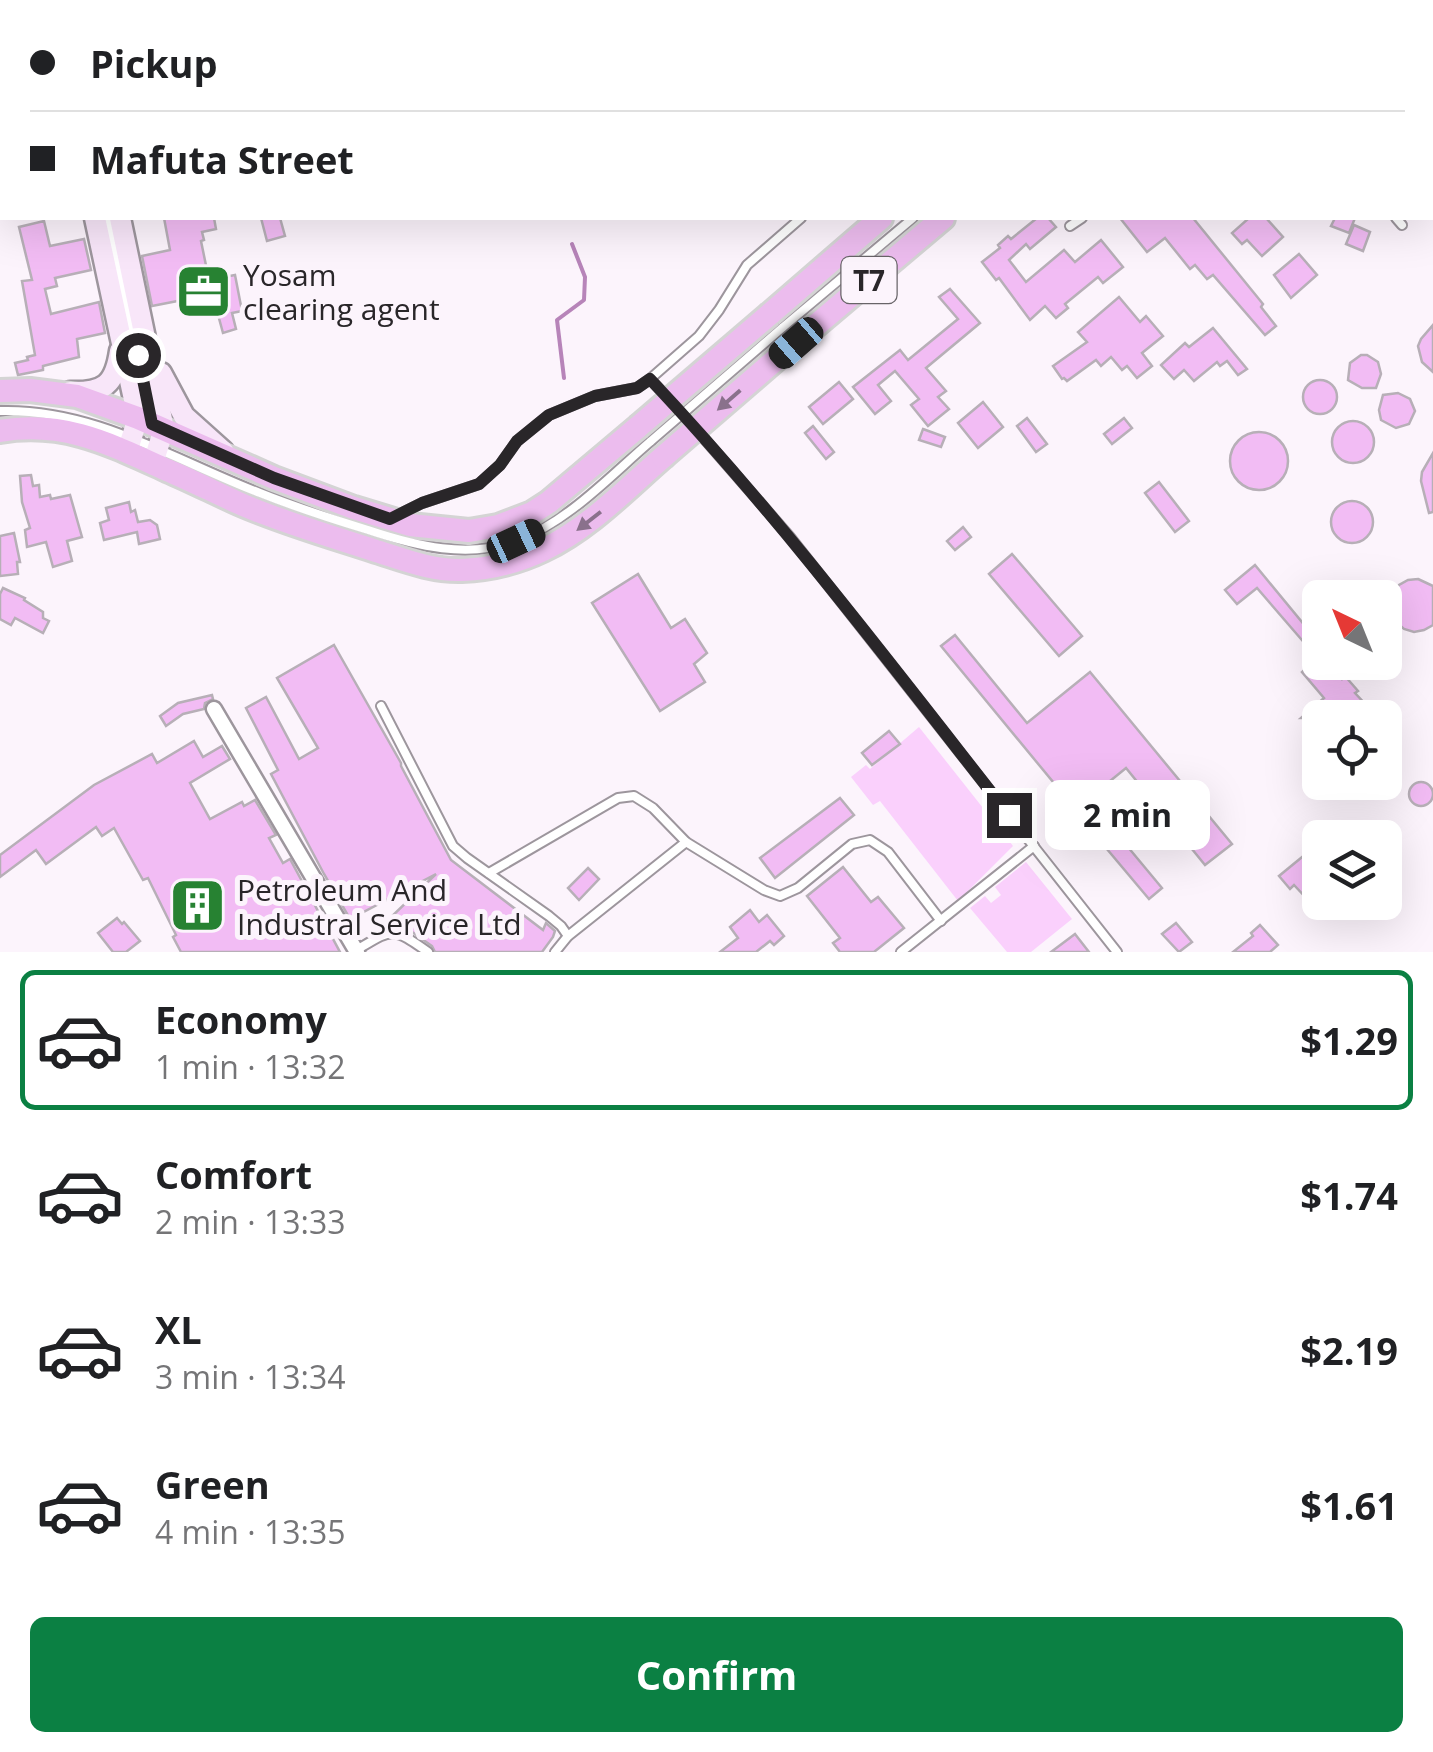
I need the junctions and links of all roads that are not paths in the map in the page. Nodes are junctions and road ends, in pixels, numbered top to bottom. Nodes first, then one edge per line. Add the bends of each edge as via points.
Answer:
1 (95, 220) edge
2 (108, 220) edge
3 (120, 220) edge
4 (799, 220) edge
5 (879, 220) edge
6 (911, 220) edge
7 (940, 220) edge
8 (1079, 220) edge
9 (1070, 226) dead end
10 (783, 328) junction
11 (121, 340) junction
12 (146, 344) junction
13 (650, 379) junction
14 (42, 391) junction
15 (0, 392) edge
16 (0, 411) edge
17 (10, 429) edge
18 (146, 440) junction
19 (651, 442) junction
20 (233, 458) junction
21 (259, 492) junction
22 (390, 519) junction
23 (341, 522) junction
24 (382, 706) dead end
25 (214, 709) dead end
26 (686, 842) junction
27 (1034, 846) junction
28 (489, 873) junction
29 (940, 920) junction
30 (568, 936) junction
31 (355, 952) edge
32 (428, 952) edge
33 (555, 952) edge
34 (901, 952) edge
35 (1117, 952) edge

1 - 11 main road
2 - 18 lane
3 - 12 main road
4 - 13 lane via 747,264 699,336
5 - 10 highway, T7
6 - 10 lane
7 - 10 highway, T7
8 - 9 lane
10 - 19 highway, T7, bridge
10 - 19 highway, T7, bridge
11 - 14 main road via 118,367 101,389
11 - 18 main road
12 - 18 main road
12 - 20 main road via 184,416
13 - 22 lane via 549,415 479,484
13 - 27 lane via 790,538
14 - 15 highway
14 - 18 highway via 77,396
16 - 18 lane via 62,415
17 - 18 highway, T7
18 - 20 highway
18 - 21 highway, T7
19 - 22 highway via 498,526 430,529
19 - 23 highway, T7 via 573,533 489,568 437,568
20 - 21 highway
21 - 23 highway, T7
21 - 23 highway
22 - 23 highway
24 - 28 lane via 453,846
25 - 31 street
26 - 28 lane via 653,808 634,796 618,798
26 - 29 lane via 780,896 852,844 870,840 888,852
26 - 30 lane
27 - 29 lane
27 - 35 lane
28 - 30 lane
29 - 34 lane
30 - 33 lane
31 - 32 lane via 392,932

